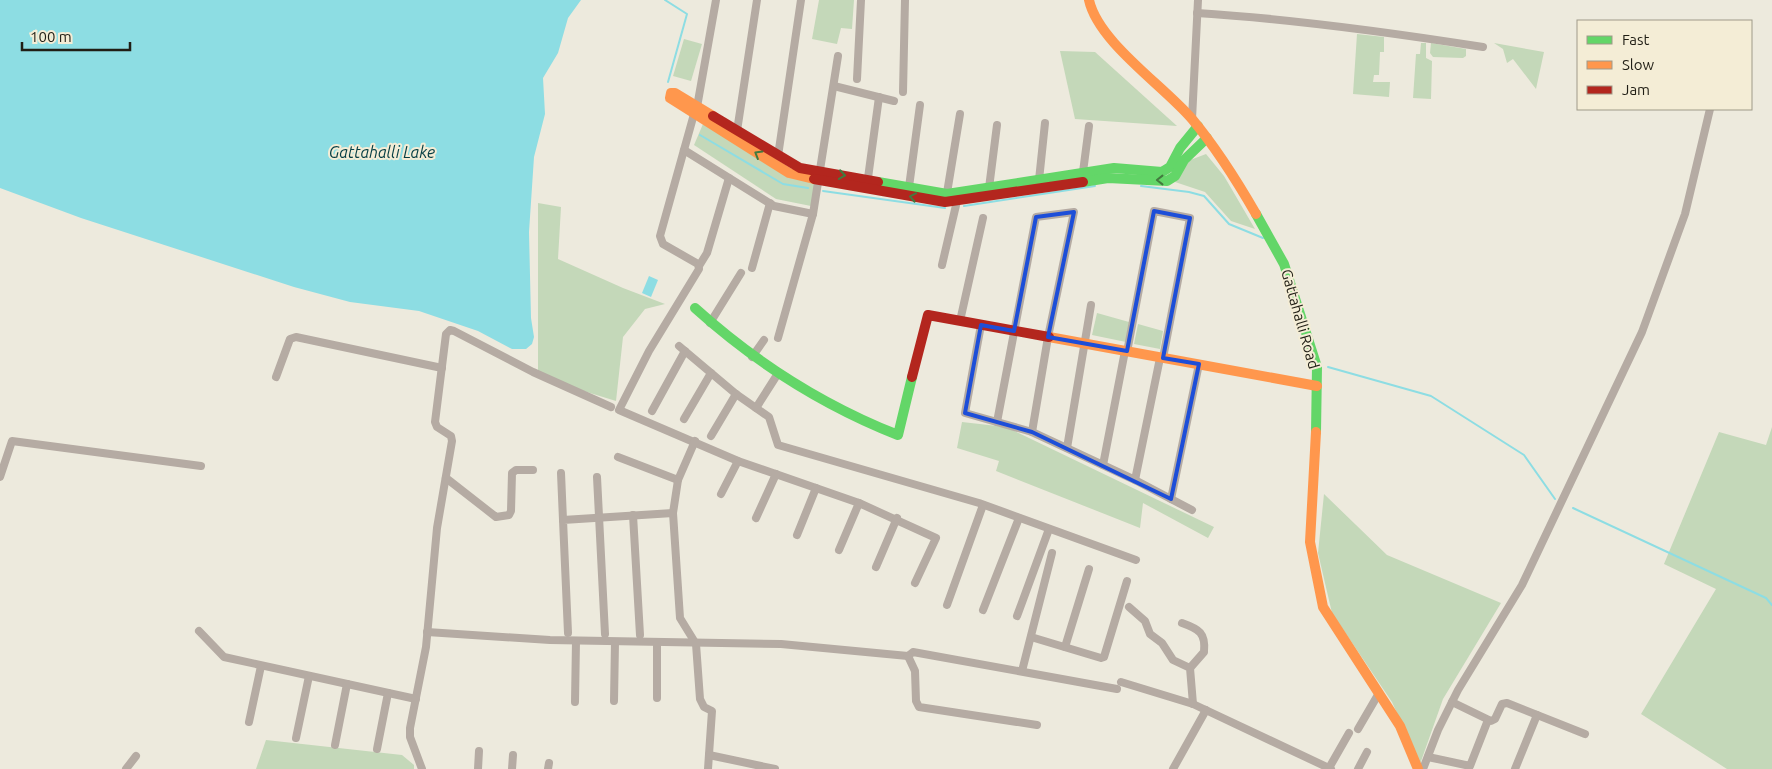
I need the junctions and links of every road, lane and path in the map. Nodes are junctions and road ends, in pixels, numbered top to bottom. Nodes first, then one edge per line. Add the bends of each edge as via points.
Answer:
1 (716, 0) edge
2 (757, 0) edge
3 (800, 0) edge
4 (861, 0) edge
5 (905, 0) edge
6 (1089, 0) edge
7 (1198, 0) edge
8 (1197, 13) junction
9 (1483, 47) dead end
10 (838, 56) dead end
11 (857, 79) dead end
12 (834, 86) junction
13 (903, 92) dead end
14 (879, 97) junction
15 (894, 101) dead end
16 (920, 105) dead end
17 (1710, 110) edge
18 (696, 111) junction
19 (960, 114) dead end
20 (1045, 122) dead end
21 (1195, 123) junction
22 (997, 125) dead end
23 (1089, 126) dead end
24 (737, 131) junction
25 (1207, 138) junction
26 (684, 150) junction
27 (778, 156) junction
28 (1083, 172) junction
29 (821, 176) junction
30 (729, 178) junction
31 (868, 178) junction
32 (1039, 180) junction
33 (909, 187) junction
34 (989, 188) junction
35 (946, 198) junction
36 (957, 202) junction
37 (770, 203) junction
38 (813, 214) junction
39 (983, 218) dead end
40 (942, 265) dead end
41 (699, 266) junction
42 (752, 268) dead end
43 (741, 273) dead end
44 (1091, 305) dead end
45 (695, 308) dead end
46 (960, 321) junction
47 (710, 323) junction
48 (980, 324) junction
49 (1014, 331) junction
50 (1048, 337) junction
51 (778, 338) dead end
52 (764, 340) dead end
53 (1084, 344) junction
54 (1126, 351) junction
55 (752, 357) junction
56 (1162, 358) junction
57 (1199, 364) junction
58 (442, 368) junction
59 (711, 373) junction
60 (777, 375) junction
61 (276, 377) dead end
62 (1316, 386) junction
63 (736, 394) junction
64 (611, 407) dead end
65 (756, 408) junction
66 (652, 411) dead end
67 (684, 419) dead end
68 (997, 422) junction
69 (1032, 432) junction
70 (711, 436) dead end
71 (695, 441) junction
72 (1067, 448) junction
73 (618, 457) dead end
74 (738, 461) junction
75 (1103, 465) junction
76 (202, 466) dead end
77 (533, 470) dead end
78 (561, 473) dead end
79 (776, 474) junction
80 (0, 476) edge
81 (597, 477) dead end
82 (446, 478) junction
83 (678, 480) junction
84 (1135, 480) junction
85 (816, 488) junction
86 (721, 494) dead end
87 (1171, 500) junction
88 (859, 503) junction
89 (983, 505) junction
90 (1192, 510) dead end
91 (673, 513) junction
92 (633, 515) junction
93 (599, 516) junction
94 (756, 518) dead end
95 (897, 518) junction
96 (1019, 518) junction
97 (563, 520) junction
98 (1049, 529) junction
99 (797, 535) dead end
100 (839, 550) dead end
101 (1052, 553) dead end
102 (1136, 560) dead end
103 (876, 567) dead end
104 (1089, 569) dead end
105 (1127, 581) dead end
106 (915, 583) dead end
107 (947, 605) dead end
108 (1129, 607) dead end
109 (984, 610) dead end
110 (1017, 616) dead end
111 (1182, 623) dead end
112 (199, 631) dead end
113 (427, 632) junction
114 (568, 633) dead end
115 (604, 634) dead end
116 (640, 635) dead end
117 (1031, 637) junction
118 (576, 641) junction
119 (615, 642) junction
120 (657, 643) junction
121 (696, 644) junction
122 (1065, 647) junction
123 (908, 656) junction
124 (261, 666) junction
125 (1190, 668) junction
126 (1022, 671) junction
127 (308, 676) junction
128 (348, 684) junction
129 (388, 693) junction
130 (1378, 693) junction
131 (657, 698) dead end
132 (416, 699) junction
133 (614, 701) dead end
134 (575, 702) dead end
135 (1452, 702) junction
136 (1193, 704) junction
137 (1206, 710) junction
138 (1537, 715) junction
139 (1488, 720) junction
140 (249, 722) dead end
141 (1037, 725) dead end
142 (1358, 729) dead end
143 (1349, 733) dead end
144 (1586, 734) dead end
145 (296, 738) dead end
146 (335, 745) dead end
147 (377, 749) dead end
148 (479, 751) dead end
149 (1367, 752) dead end
150 (513, 755) dead end
151 (709, 755) junction
152 (136, 756) dead end
153 (1428, 757) junction
154 (126, 769) edge
155 (422, 769) edge
156 (478, 769) edge
157 (512, 769) edge
158 (708, 769) edge
159 (775, 769) edge
160 (1173, 769) edge
161 (1330, 769) edge
162 (1358, 769) edge
163 (1418, 769) edge
164 (1422, 769) edge
165 (1515, 769) edge

1 - 18 street
2 - 24 street
3 - 27 street
4 - 11 street
5 - 13 street
6 - 21 street, Gattahalli Road via 1092,14 1111,39
7 - 8 street
8 - 9 street via 1338,26
8 - 21 street
10 - 12 street
12 - 14 street
12 - 29 street
14 - 15 street
14 - 31 street
16 - 33 street
17 - 135 street via 1685,214 1642,332 1522,585
18 - 24 street
18 - 26 street
29 -> 18 street via 789,173
19 - 35 street
20 - 32 street
21 - 25 street, Gattahalli Road
21 - 28 street via 1167,170 1114,168
22 - 34 street
23 - 28 street
24 - 27 street
25 -> 36 street via 1167,181 1108,178
25 - 62 street, Gattahalli Road via 1232,170 1284,264 1317,367
26 - 30 street
26 - 41 street via 660,240
27 - 29 street
28 - 32 street
29 -> 31 street
35 -> 29 street
29 - 38 street
30 - 37 street
30 - 41 street via 707,253
31 - 33 street
32 - 34 street
33 - 35 street
34 - 35 street
35 - 36 street
36 - 40 street
37 - 38 street
37 - 42 street
38 - 51 street
39 - 46 street
41 - 71 street via 619,410
43 - 47 street
44 - 53 street
45 - 47 street
46 - 48 street
46 - 60 street via 928,315 898,435 834,408
47 - 55 street
48 - 49 street
48 - 68 street via 965,413
49 - 50 street
49 - 50 street via 1036,217 1074,212
49 - 68 street
50 - 53 street
50 - 69 street
52 - 55 street
53 - 54 street
53 - 72 street
54 - 56 street
54 - 56 street via 1154,211 1190,218
54 - 75 street
55 - 60 street
56 - 57 street
56 - 84 street
57 - 62 street
57 - 87 street
58 - 61 street via 296,337 290,339
58 - 64 street via 446,334 450,330 532,372
58 - 82 street via 435,418 437,426 448,433 452,441
59 - 63 street
59 - 66 street via 682,348
59 - 67 street
60 - 65 street
62 - 130 street, Gattahalli Road via 1316,473 1310,542 1323,607
63 - 65 street
63 - 70 street
65 - 89 street via 768,417 778,445
68 - 69 street
69 - 72 street
71 - 74 street
71 - 83 street
72 - 75 street
73 - 83 street
74 - 79 street
74 - 86 street
75 - 84 street
76 - 80 street via 12,441
77 - 82 street via 512,473 511,511 500,518
78 - 97 street
79 - 85 street
79 - 94 street
81 - 93 street
82 - 113 street via 437,528
83 - 91 street
84 - 87 street
85 - 88 street
85 - 99 street
87 - 90 street
88 - 95 street
88 - 100 street
89 - 96 street
89 - 107 street
91 - 92 street
91 - 121 street via 680,618
92 - 93 street
92 - 116 street
93 - 97 street
93 - 115 street
95 - 103 street
95 - 106 street via 936,538
96 - 98 street
96 - 109 street
97 - 114 street
98 - 102 street
98 - 110 street
101 - 117 street
104 - 122 street
105 - 122 street via 1104,657
108 - 125 street via 1145,621 1150,634 1162,643 1173,660
111 - 125 street via 1197,628 1204,637 1204,652
112 - 124 street via 224,657
113 - 118 street
113 - 132 street
117 - 122 street
117 - 126 street
118 - 119 street
118 - 134 street
119 - 120 street
119 - 133 street
120 - 121 street
120 - 131 street
121 - 123 street via 781,644
121 - 151 street via 700,699 704,707 712,711
123 - 126 street via 917,652
123 - 141 street via 914,671 916,702 920,707
124 - 127 street
124 - 140 street
125 - 136 street
126 - 136 street via 1119,686
127 - 128 street
127 - 145 street
128 - 129 street
128 - 146 street
129 - 132 street
129 - 147 street
130 - 142 street
130 - 163 street, Gattahalli Road via 1400,726
132 - 155 street via 410,737
135 - 139 street
135 - 153 street
136 - 137 street
137 - 160 street
137 - 161 street
138 - 139 street via 1508,703 1502,704 1495,719
138 - 144 street
138 - 165 street
139 - 153 street via 1470,766
143 - 161 street
148 - 156 street
149 - 162 street
150 - 157 street
151 - 158 street
151 - 159 street
152 - 154 street
153 - 164 street

